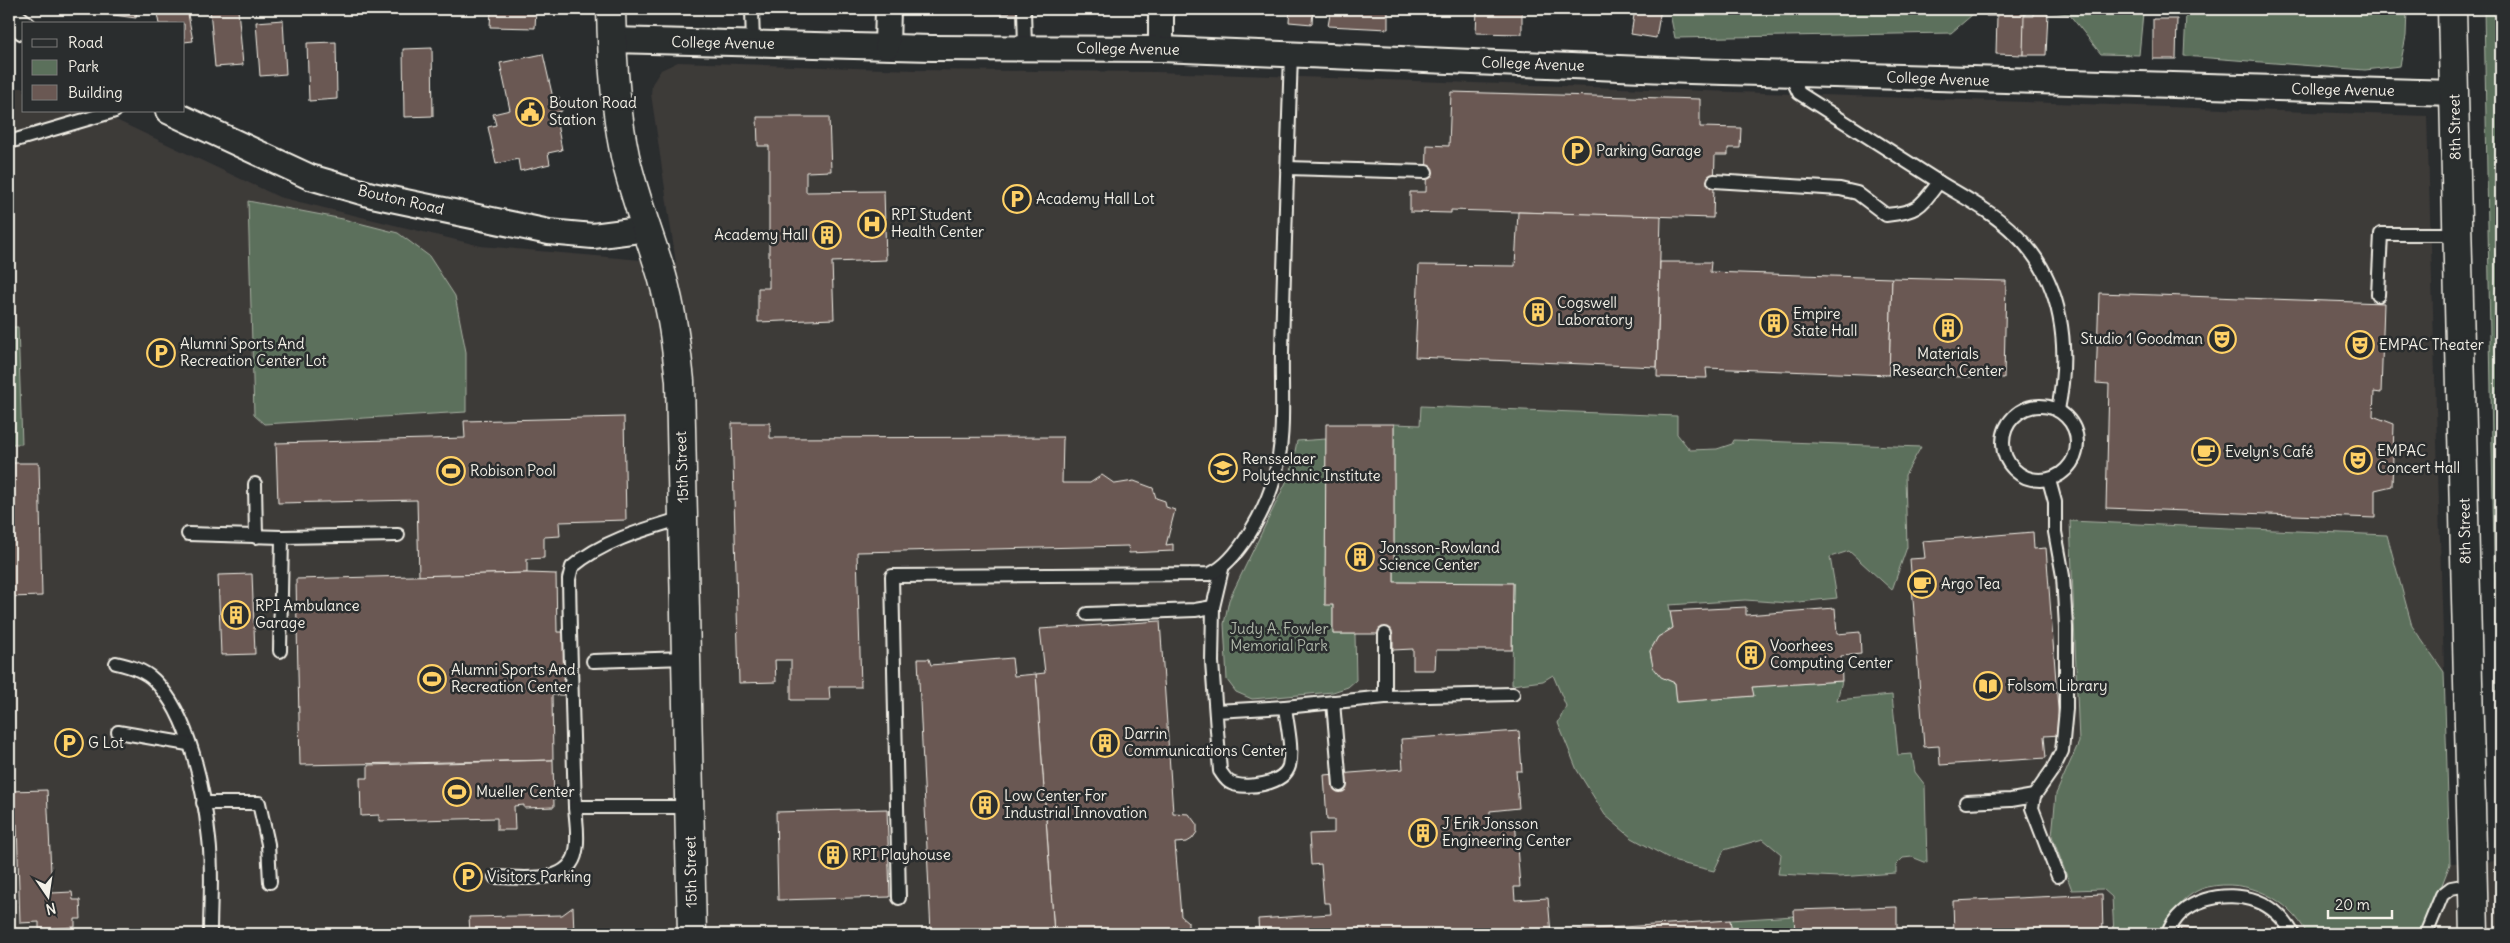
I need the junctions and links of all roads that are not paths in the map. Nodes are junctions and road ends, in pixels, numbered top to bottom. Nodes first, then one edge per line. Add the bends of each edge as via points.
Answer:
1 (611, 9) edge
2 (752, 9) edge
3 (888, 9) edge
4 (1024, 9) edge
5 (1161, 9) edge
6 (2452, 9) edge
7 (9, 15) edge
8 (22, 26) edge
9 (612, 40) junction
10 (753, 44) junction
11 (887, 46) junction
12 (1025, 48) junction
13 (1161, 49) junction
14 (1291, 53) junction
15 (1790, 74) junction
16 (2454, 93) junction
17 (112, 112) edge
18 (170, 112) edge
19 (9, 142) edge
20 (1287, 168) junction
21 (1426, 172) dead end
22 (1714, 181) dead end
23 (1939, 182) junction
24 (647, 229) junction
25 (2458, 234) junction
26 (2378, 295) dead end
27 (2058, 410) junction
28 (2049, 480) junction
29 (255, 484) dead end
30 (683, 518) junction
31 (188, 534) dead end
32 (398, 535) dead end
33 (256, 537) junction
34 (282, 537) junction
35 (1222, 569) junction
36 (1213, 606) junction
37 (1087, 614) dead end
38 (1385, 634) dead end
39 (280, 651) dead end
40 (686, 658) junction
41 (593, 660) dead end
42 (116, 663) dead end
43 (1513, 694) dead end
44 (1385, 697) junction
45 (1333, 702) junction
46 (1285, 707) junction
47 (1216, 711) junction
48 (118, 732) dead end
49 (188, 744) junction
50 (1340, 785) dead end
51 (2034, 796) junction
52 (1966, 802) dead end
53 (204, 803) junction
54 (576, 807) junction
55 (690, 807) junction
56 (2058, 876) dead end
57 (495, 877) dead end
58 (270, 882) dead end
59 (2473, 884) junction
60 (899, 898) dead end
61 (210, 934) edge
62 (692, 934) edge
63 (2168, 934) edge
64 (2293, 934) edge
65 (2426, 934) edge
66 (2474, 934) edge

1 - 9 street, 15th Street
2 - 10 lane
3 - 11 street
4 - 12 lane
5 - 13 street
6 - 16 street, 8th Street
7 - 8 street
9 - 10 street, College Avenue
9 - 24 street, 15th Street via 625,156
10 - 11 street, College Avenue
11 - 12 street, College Avenue
12 - 13 street, College Avenue
13 - 14 street, College Avenue
14 - 15 street, College Avenue
14 - 20 lane
15 - 16 street, College Avenue
15 - 23 lane via 1799,93
16 - 25 street, 8th Street
17 - 19 lane
18 - 24 street, Bouton Road via 310,177 372,195 549,232 593,236
20 - 21 lane
20 - 35 lane via 1279,456 1274,481 1257,518
22 - 23 lane via 1840,188 1857,193 1886,214 1907,213 1922,205
23 - 27 lane via 1974,202 2015,233 2032,252 2042,270 2056,300 2064,347
24 - 30 street, 15th Street via 674,324 680,381
25 - 26 lane via 2381,234
25 - 59 street, 8th Street
27 - 28 lane via 2074,426 2077,450 2070,466
27 - 28 lane via 2042,406 2019,412 2008,424 2003,440 2006,458 2016,472 2031,479
28 - 51 lane via 2055,502 2055,532 2063,576 2066,709 2058,761
29 - 33 lane
30 - 40 street, 15th Street
30 - 54 lane via 654,526 595,551 572,567 570,632
31 - 33 lane
32 - 34 lane
33 - 34 lane
34 - 39 lane
35 - 36 lane
35 - 60 lane via 1193,576 892,576
36 - 37 lane via 1195,610
36 - 47 lane via 1212,662
38 - 44 lane
40 - 41 lane
40 - 55 street, 15th Street
42 - 49 lane via 154,679 171,702
43 - 44 lane
44 - 45 lane
45 - 46 lane
45 - 50 lane
46 - 47 lane
46 - 47 lane via 1288,766 1282,777 1272,782 1244,786 1231,783 1220,771
48 - 49 lane
49 - 53 lane
51 - 52 lane
51 - 56 lane via 2032,808
53 - 58 lane via 259,803 268,844
53 - 61 lane via 210,841
54 - 55 lane
54 - 57 lane via 577,849 568,868 550,876
55 - 62 street, 15th Street
59 - 65 lane via 2451,888 2442,895
59 - 66 street, 8th Street
63 - 64 lane via 2177,917 2200,901 2231,896 2258,901 2285,920

